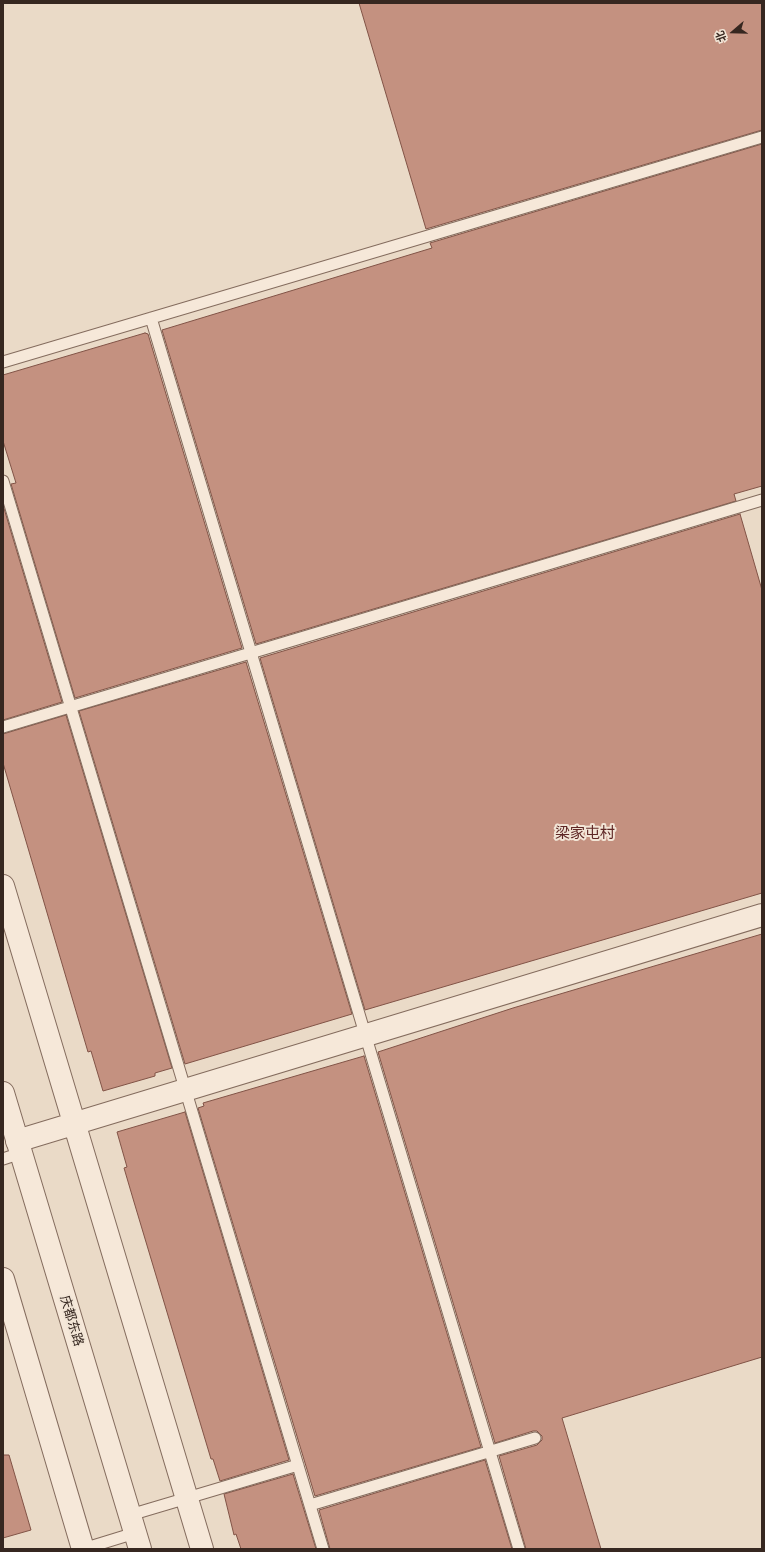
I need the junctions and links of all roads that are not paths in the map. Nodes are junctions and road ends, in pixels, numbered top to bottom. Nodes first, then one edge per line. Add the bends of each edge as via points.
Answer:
1 (762, 137) edge
2 (151, 318) junction
3 (3, 362) edge
4 (3, 481) edge
5 (762, 500) edge
6 (251, 653) junction
7 (71, 706) junction
8 (3, 727) edge
9 (3, 886) edge
10 (762, 915) edge
11 (366, 1035) junction
12 (186, 1090) junction
13 (3, 1093) edge
14 (74, 1123) junction
15 (14, 1151) edge
16 (3, 1279) edge
17 (536, 1438) dead end
18 (490, 1451) junction
19 (298, 1465) junction
20 (187, 1498) junction
21 (310, 1505) junction
22 (135, 1532) edge
23 (83, 1549) edge
24 (202, 1549) edge
25 (323, 1549) edge
26 (519, 1549) edge

1 - 2 lane
2 - 3 lane
2 - 6 lane
4 - 7 lane
5 - 6 lane
6 - 7 lane
6 - 11 lane
7 - 8 lane
7 - 12 lane
9 - 14 street
10 - 11 street
11 - 12 street
11 - 18 lane
12 - 14 street
12 - 19 lane
13 - 15 street, 庆都东路
14 - 15 street
14 - 20 street
15 - 22 street, 庆都东路
16 - 23 street
17 - 18 lane
18 - 21 lane
18 - 26 lane
19 - 20 lane
19 - 21 lane
20 - 22 lane
20 - 24 street
21 - 25 lane
22 - 23 lane

